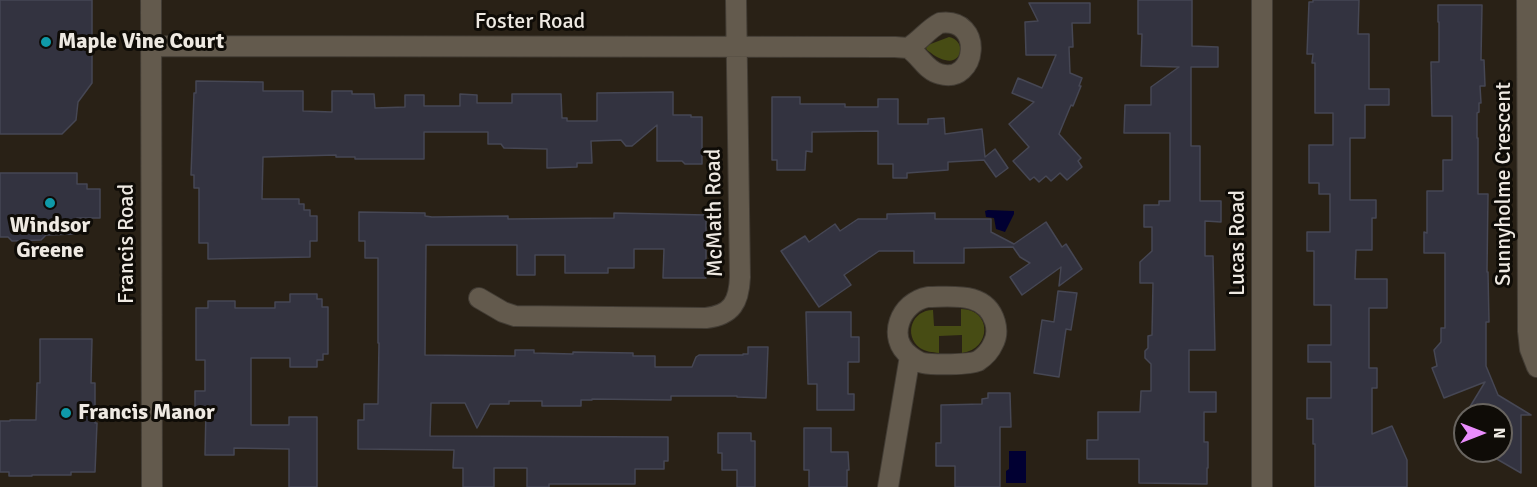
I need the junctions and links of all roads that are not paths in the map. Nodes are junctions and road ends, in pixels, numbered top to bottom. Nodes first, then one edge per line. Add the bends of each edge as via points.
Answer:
1 (151, 0) edge
2 (736, 0) edge
3 (1262, 0) edge
4 (1527, 0) edge
5 (151, 46) junction
6 (737, 46) junction
7 (908, 48) dead end
8 (479, 298) dead end
9 (910, 356) junction
10 (1537, 367) edge
11 (152, 487) edge
12 (888, 487) edge
13 (1262, 487) edge

1 - 5 street, Francis Road
2 - 6 street, McMath Road
3 - 13 street, Lucas Road
4 - 10 street, Sunnyholme Crescent via 1528,331
5 - 6 street, Foster Road
5 - 11 street, Francis Road
6 - 7 street, Foster Road
6 - 8 street, McMath Road via 740,277 739,294 732,307 706,318 515,316
9 - 9 street via 928,364 966,364 978,360 994,343 994,319 983,303 972,298 928,297 916,301 903,312 899,324 900,342
9 - 12 street

